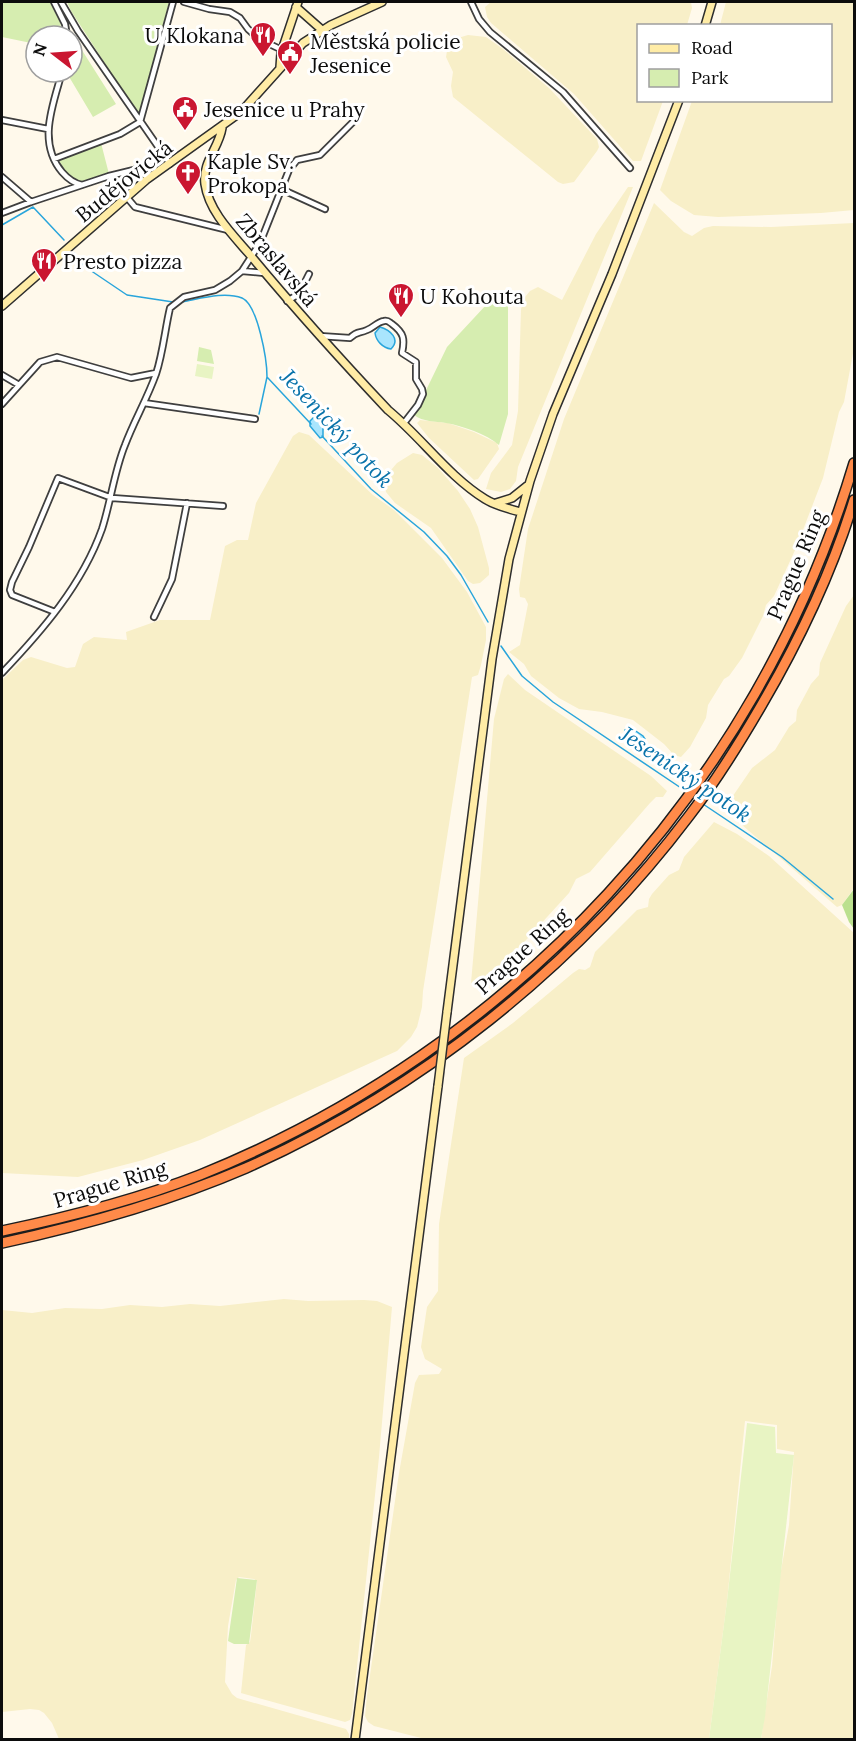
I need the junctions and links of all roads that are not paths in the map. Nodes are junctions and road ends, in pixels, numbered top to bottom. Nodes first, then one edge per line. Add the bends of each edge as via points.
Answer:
1 (54, 2) edge
2 (61, 2) edge
3 (173, 2) edge
4 (184, 2) edge
5 (382, 2) edge
6 (471, 2) edge
7 (712, 2) edge
8 (297, 4) edge
9 (65, 24) edge
10 (706, 24) edge
11 (322, 30) junction
12 (282, 50) junction
13 (280, 67) junction
14 (59, 84) edge
15 (678, 102) edge
16 (356, 119) dead end
17 (2, 120) edge
18 (140, 123) junction
19 (222, 128) junction
20 (48, 129) junction
21 (54, 159) junction
22 (170, 164) junction
23 (146, 166) dead end
24 (630, 168) dead end
25 (109, 176) junction
26 (2, 177) edge
27 (83, 185) junction
28 (281, 189) junction
29 (126, 197) junction
30 (31, 202) junction
31 (325, 209) dead end
32 (2, 213) edge
33 (228, 230) junction
34 (251, 256) junction
35 (242, 271) junction
36 (264, 273) junction
37 (309, 274) dead end
38 (287, 301) junction
39 (2, 306) edge
40 (319, 336) junction
41 (156, 373) junction
42 (2, 375) edge
43 (19, 385) junction
44 (144, 403) junction
45 (2, 404) edge
46 (255, 419) dead end
47 (404, 423) junction
48 (855, 463) edge
49 (530, 481) junction
50 (112, 498) junction
51 (855, 500) edge
52 (187, 503) junction
53 (494, 503) junction
54 (223, 506) dead end
55 (521, 512) junction
56 (55, 612) junction
57 (154, 617) dead end
58 (2, 673) edge
59 (2, 1231) edge
60 (2, 1244) edge
61 (355, 1740) edge

1 - 9 street
2 - 18 street
3 - 18 street
4 - 12 street via 230,12 259,39
5 - 11 main road, Budějovická
6 - 24 street via 490,32 563,92
7 - 10 main road
8 - 11 main road
8 - 12 main road
11 - 13 main road, Budějovická
12 - 13 main road
13 - 19 main road, Budějovická via 251,103
14 - 20 street
15 - 49 main road
16 - 28 street via 320,155 297,160 288,170
17 - 20 street
18 - 21 street
18 - 22 street
19 - 22 main road, Budějovická
19 - 33 main road, Zbraslavská via 205,169 205,186 211,204
20 - 21 street
21 - 27 street via 67,178
22 - 29 main road, Budějovická
23 - 25 street
25 - 27 street
25 - 29 street
26 - 30 street
27 - 30 street
28 - 31 street
28 - 34 street
29 - 33 street via 135,207
29 - 39 main road, Budějovická
30 - 32 street
33 - 34 main road, Zbraslavská
34 - 35 street
34 - 36 main road, Zbraslavská
35 - 36 street
35 - 41 street via 215,290 184,297 170,308
36 - 38 main road, Zbraslavská
37 - 38 street via 299,294
38 - 40 main road, Zbraslavská
40 - 47 main road, Zbraslavská
40 - 47 street, Zbraslavská via 350,338 382,321 400,330 404,335 402,353 416,362 416,379 423,394
41 - 43 street via 131,378 57,357 40,362
41 - 44 street
42 - 43 street
43 - 45 street
44 - 46 street
44 - 50 street via 124,447
47 - 53 main road via 468,486
48 - 59 highway, Prague Ring via 822,557 795,618 732,732 651,846 534,968 458,1030 368,1091 284,1137 198,1175 126,1200
49 - 53 main road via 512,498
49 - 55 main road
50 - 52 street
50 - 56 street via 88,561
50 - 56 street via 58,478 10,590 12,595
51 - 60 highway, Prague Ring via 805,624 777,679 714,782 611,907 528,988 464,1040 374,1100 289,1147 202,1186 97,1221
52 - 54 street
52 - 57 street via 172,579
53 - 55 main road
55 - 61 main road, bridge via 496,627
56 - 58 street

